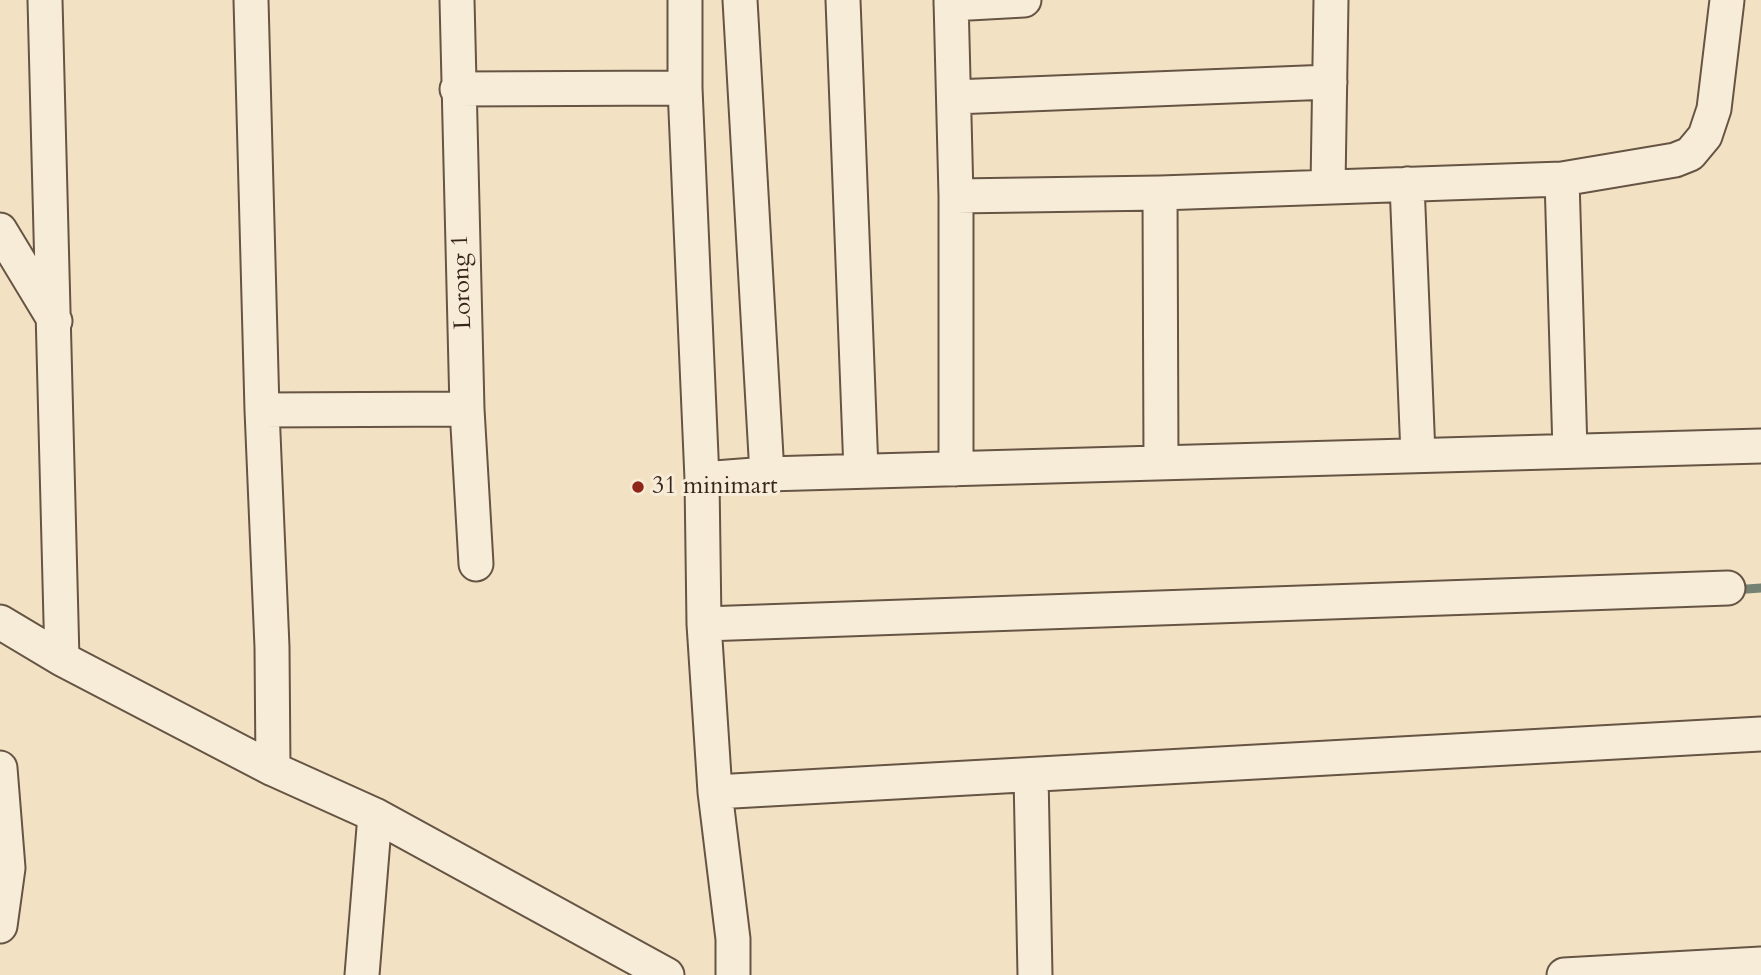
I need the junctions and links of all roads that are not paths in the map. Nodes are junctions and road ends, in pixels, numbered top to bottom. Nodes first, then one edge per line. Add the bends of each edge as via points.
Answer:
1 (46, 0) edge
2 (251, 0) edge
3 (457, 0) edge
4 (685, 0) edge
5 (740, 0) edge
6 (843, 0) edge
7 (1024, 0) edge
8 (1331, 0) edge
9 (1727, 0) edge
10 (951, 2) edge
11 (1330, 82) junction
12 (685, 88) junction
13 (457, 89) junction
14 (954, 97) junction
15 (1562, 179) junction
16 (1407, 184) junction
17 (1328, 186) junction
18 (1160, 193) junction
19 (956, 196) junction
20 (0, 230) edge
21 (55, 322) junction
22 (467, 409) junction
23 (262, 410) junction
24 (1761, 446) edge
25 (1570, 451) junction
26 (1418, 456) junction
27 (1161, 463) junction
28 (956, 469) junction
29 (861, 471) junction
30 (767, 474) junction
31 (702, 479) junction
32 (476, 564) dead end
33 (1728, 588) dead end
34 (0, 622) edge
35 (704, 624) junction
36 (62, 659) junction
37 (1761, 734) edge
38 (0, 768) edge
39 (273, 769) junction
40 (1031, 775) junction
41 (715, 792) junction
42 (375, 815) junction
43 (4, 870) edge
44 (0, 926) edge
45 (1761, 964) edge
46 (362, 975) edge
47 (667, 975) edge
48 (733, 975) edge
49 (1035, 975) edge
50 (1564, 975) edge

1 - 21 street
2 - 23 street
3 - 13 street, Lorong 1
4 - 12 street
5 - 30 street
6 - 29 street
7 - 10 street
8 - 11 street
9 - 15 street via 1714,109 1705,136 1690,154
10 - 14 street
11 - 14 street
11 - 17 street
12 - 13 street
12 - 31 street
13 - 22 street, Lorong 1
14 - 19 street
15 - 16 street
15 - 25 street
16 - 17 street
16 - 26 street
17 - 18 street
18 - 19 street
18 - 27 street
19 - 28 street
20 - 21 street
21 - 36 street
22 - 23 street
22 - 32 street, Lorong 1
23 - 39 street
24 - 25 street
25 - 26 street
26 - 27 street
27 - 28 street
28 - 29 street
29 - 30 street
30 - 31 street
31 - 35 street
33 - 35 street
34 - 36 street
35 - 41 street
36 - 39 street
37 - 40 street
38 - 43 street
39 - 42 street
40 - 41 street
40 - 49 street
41 - 48 street via 733,939
42 - 46 street
42 - 47 street
43 - 44 street
45 - 50 street

